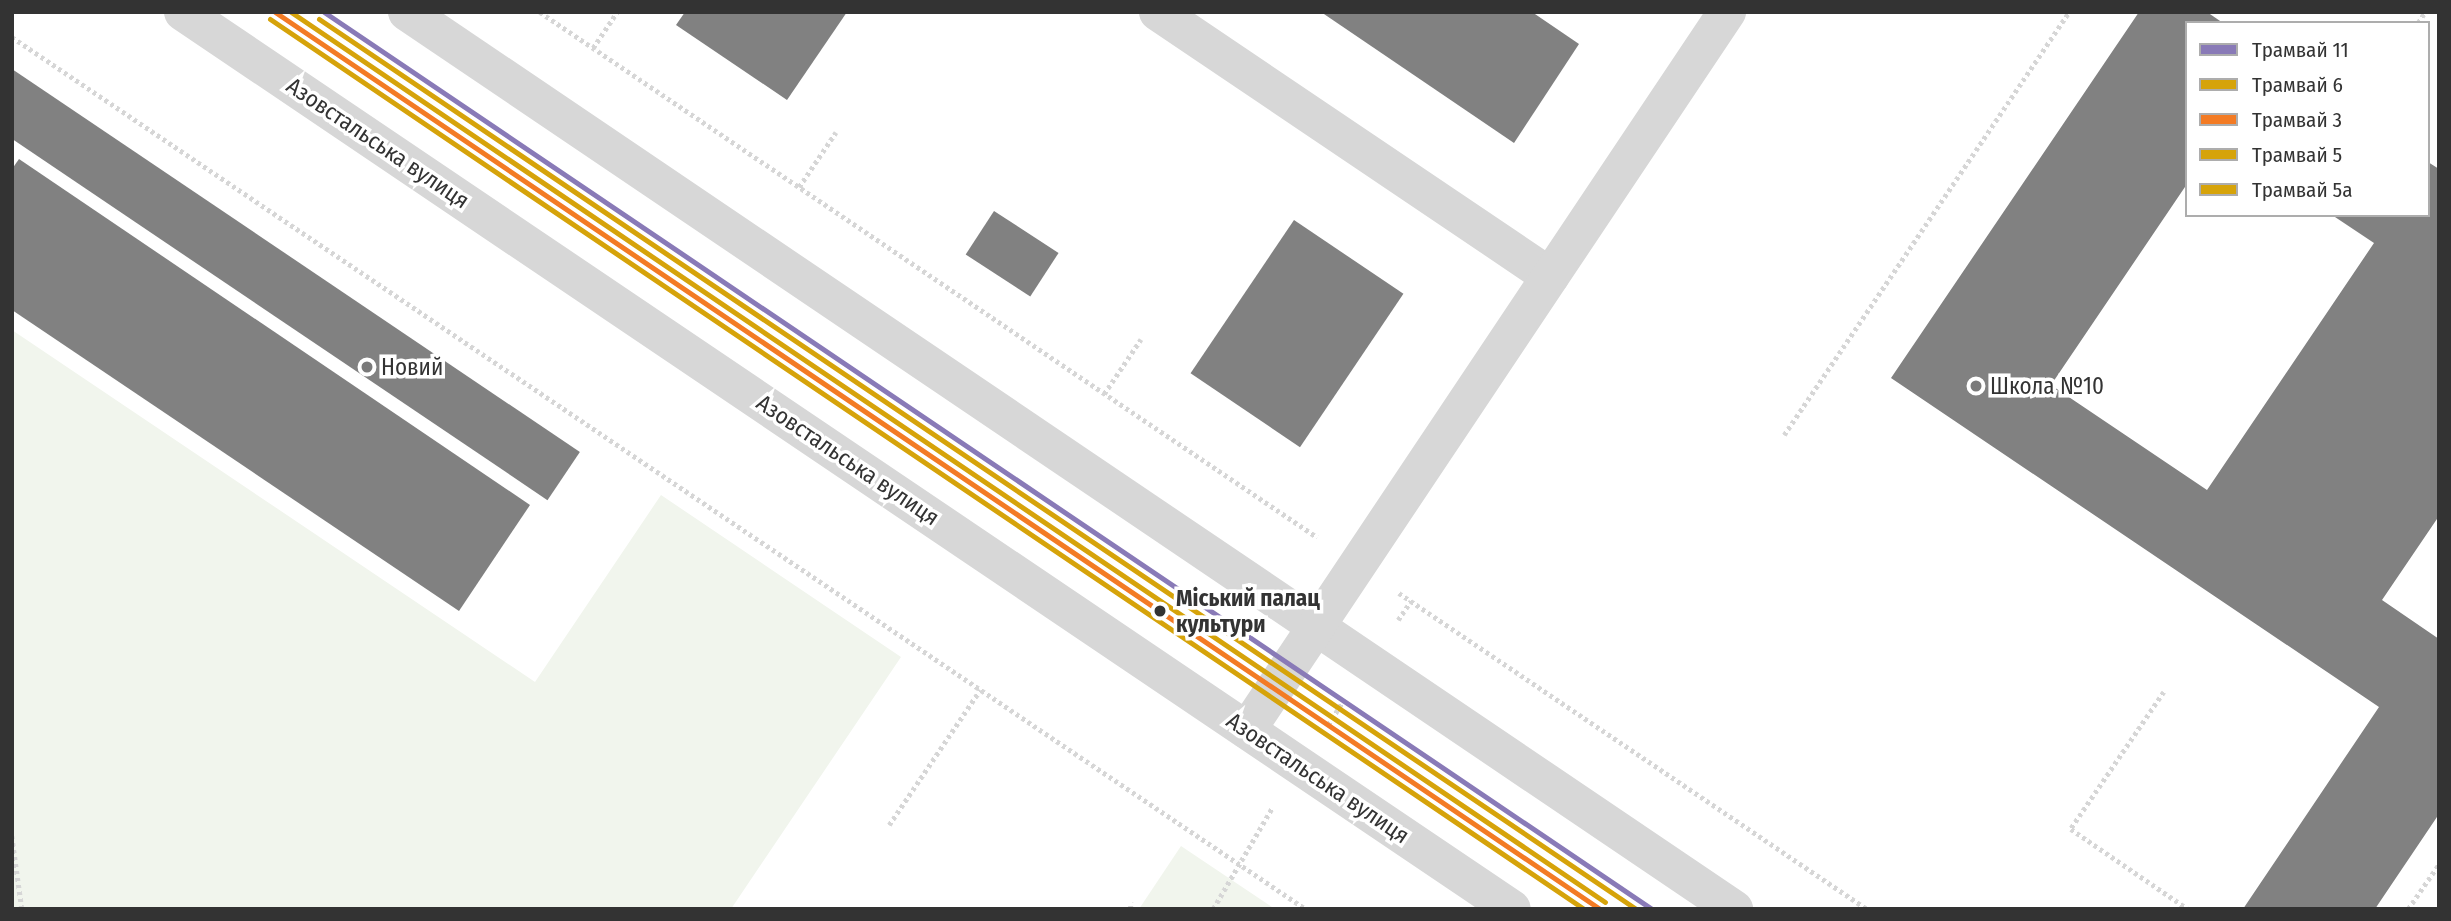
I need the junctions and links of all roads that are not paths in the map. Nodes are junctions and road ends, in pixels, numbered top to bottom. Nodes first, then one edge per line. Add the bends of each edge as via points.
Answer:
1 (183, 12) edge
2 (407, 12) edge
3 (1158, 12) edge
4 (1727, 12) edge
5 (1550, 276) junction
6 (1316, 627) junction
7 (1247, 730) junction
8 (1512, 909) edge
9 (1734, 909) edge

1 - 7 street, Азовстальська вулиця
2 - 6 street
3 - 5 street
4 - 5 street
5 - 6 street
6 - 7 street
6 - 9 street
7 - 8 street, Азовстальська вулиця

